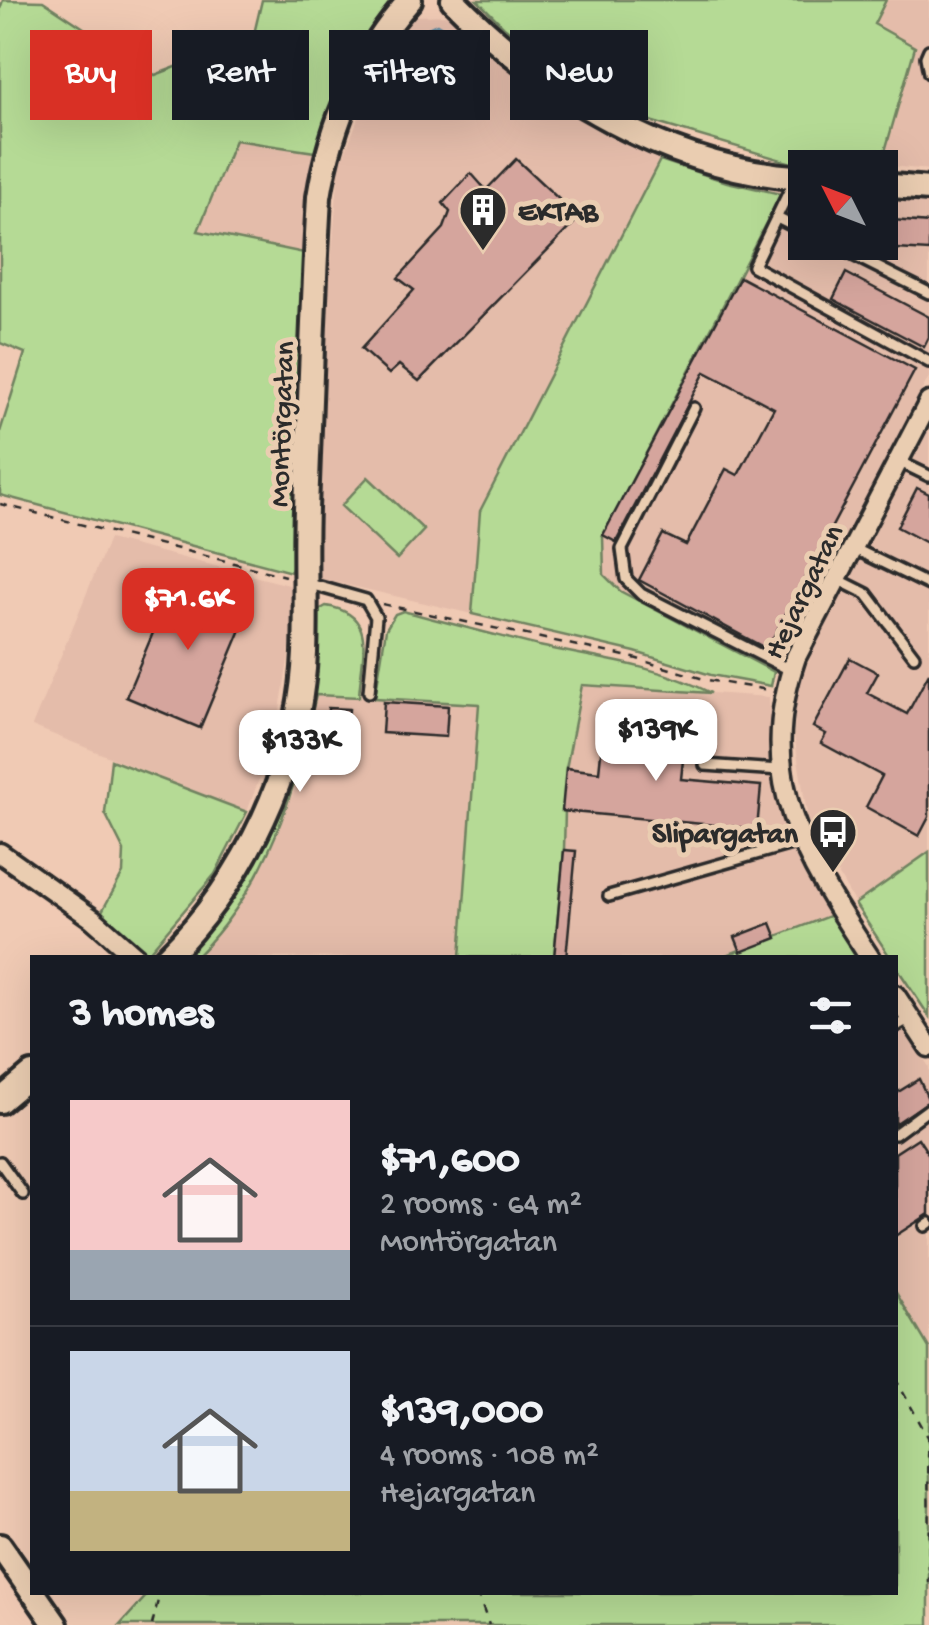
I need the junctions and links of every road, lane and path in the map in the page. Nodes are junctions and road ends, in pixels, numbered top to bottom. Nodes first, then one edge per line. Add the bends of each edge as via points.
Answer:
1 (410, 0) edge
2 (453, 0) edge
3 (929, 50) edge
4 (929, 73) edge
5 (788, 176) edge
6 (898, 187) edge
7 (929, 190) edge
8 (788, 199) edge
9 (777, 218) junction
10 (788, 224) edge
11 (862, 260) edge
12 (929, 293) edge
13 (929, 362) edge
14 (929, 402) edge
15 (694, 408) dead end
16 (898, 461) junction
17 (929, 476) edge
18 (0, 504) edge
19 (853, 548) junction
20 (837, 580) junction
21 (304, 582) junction
22 (929, 584) edge
23 (366, 600) junction
24 (914, 656) dead end
25 (792, 671) junction
26 (369, 692) dead end
27 (784, 693) junction
28 (705, 765) dead end
29 (780, 770) junction
30 (802, 841) junction
31 (0, 853) edge
32 (609, 896) dead end
33 (135, 955) edge
34 (169, 955) edge
35 (868, 955) edge
36 (902, 1022) edge
37 (929, 1047) edge
38 (30, 1077) edge
39 (0, 1101) edge
40 (929, 1109) edge
41 (898, 1132) edge
42 (0, 1162) edge
43 (23, 1194) dead end
44 (898, 1383) edge
45 (0, 1546) edge
46 (929, 1582) edge
47 (30, 1588) edge
48 (35, 1595) edge
49 (159, 1595) edge
50 (478, 1595) edge
51 (56, 1625) edge
52 (152, 1625) edge
53 (489, 1625) edge

1 - 21 street, Montörgatan via 351,86 323,170
2 - 5 street via 540,78 619,126 699,157
3 - 4 lane
6 - 7 street
8 - 9 lane
9 - 10 lane
9 - 13 lane via 753,266
11 - 12 lane
14 - 16 street, Hejargatan
15 - 25 lane via 622,549 626,578 641,594
16 - 17 lane
16 - 19 street, Hejargatan
18 - 21 path
19 - 20 street, Hejargatan
19 - 22 lane
20 - 24 lane via 867,594
20 - 25 street, Hejargatan
21 - 23 lane
21 - 34 street, Montörgatan via 300,689 264,816 220,896
23 - 26 lane via 376,617
23 - 27 path
25 - 27 street, Hejargatan
27 - 29 street, Hejargatan
28 - 29 lane
29 - 30 street, Hejargatan
30 - 32 lane
30 - 35 street, Hejargatan
31 - 33 street
36 - 37 street
38 - 39 street
40 - 41 lane
42 - 43 lane
44 - 46 path via 928,1437
45 - 47 street
48 - 51 street
49 - 52 path
50 - 53 path

